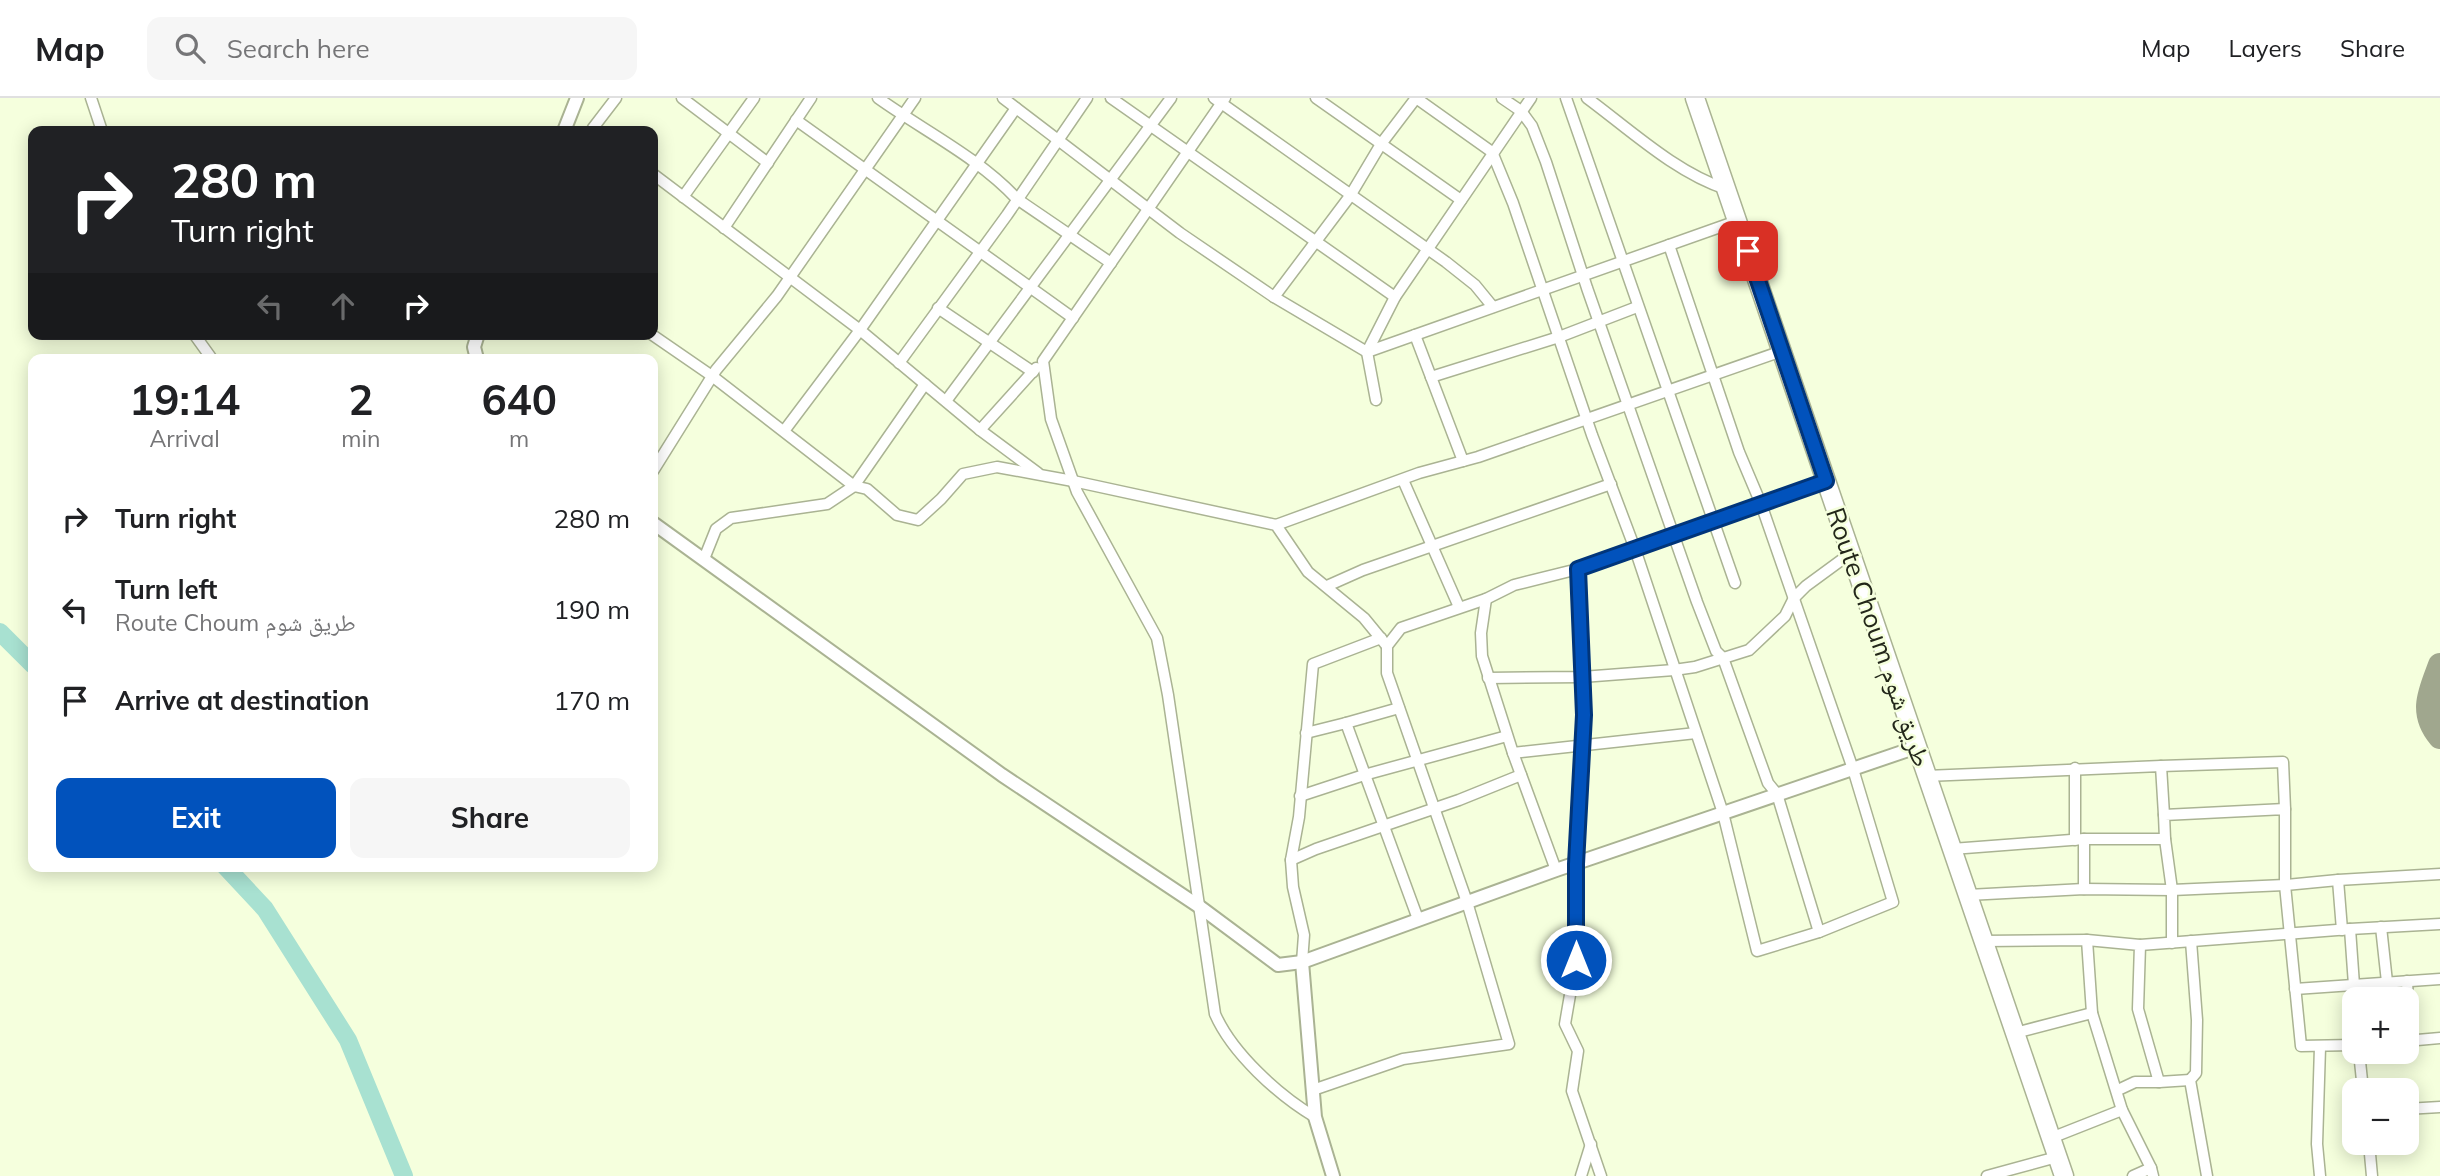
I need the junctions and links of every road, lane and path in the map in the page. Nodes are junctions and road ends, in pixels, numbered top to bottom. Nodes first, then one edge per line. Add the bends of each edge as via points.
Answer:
1 (91, 98) edge
2 (577, 98) edge
3 (616, 98) edge
4 (682, 98) edge
5 (754, 98) edge
6 (811, 98) edge
7 (878, 98) edge
8 (915, 98) edge
9 (1003, 98) edge
10 (1087, 98) edge
11 (1111, 98) edge
12 (1171, 98) edge
13 (1316, 98) edge
14 (1416, 98) edge
15 (1502, 98) edge
16 (1531, 98) edge
17 (1566, 98) edge
18 (1587, 98) edge
19 (1695, 98) edge
20 (1220, 100) edge
21 (1016, 108) junction
22 (1521, 111) junction
23 (904, 115) junction
24 (796, 120) junction
25 (100, 126) edge
26 (566, 126) edge
27 (595, 126) edge
28 (1151, 126) junction
29 (729, 133) junction
30 (1057, 140) junction
31 (1381, 145) junction
32 (1188, 152) junction
33 (1492, 152) junction
34 (768, 163) junction
35 (976, 164) junction
36 (866, 170) junction
37 (658, 178) edge
38 (1110, 180) junction
39 (1726, 189) junction
40 (1350, 196) junction
41 (683, 197) junction
42 (1017, 199) junction
43 (1461, 200) junction
44 (1148, 209) junction
45 (937, 221) junction
46 (1737, 221) junction
47 (724, 228) junction
48 (1069, 235) junction
49 (1315, 243) junction
50 (1669, 245) junction
51 (1428, 250) junction
52 (980, 251) junction
53 (1621, 262) junction
54 (1111, 264) junction
55 (1584, 275) junction
56 (791, 277) junction
57 (1031, 287) junction
58 (1542, 289) junction
59 (1274, 297) junction
60 (1395, 298) junction
61 (1493, 307) junction
62 (1637, 307) junction
63 (938, 308) junction
64 (1073, 318) junction
65 (1600, 321) junction
66 (860, 330) junction
67 (1415, 335) junction
68 (1559, 337) junction
69 (658, 339) edge
70 (990, 342) junction
71 (1782, 351) junction
72 (1367, 352) junction
73 (1043, 361) junction
74 (900, 363) junction
75 (1033, 372) junction
76 (1714, 375) junction
77 (712, 376) junction
78 (1432, 377) junction
79 (925, 384) junction
80 (1667, 390) junction
81 (1376, 400) dead end
82 (946, 401) junction
83 (1629, 403) junction
84 (1587, 419) junction
85 (980, 430) junction
86 (784, 431) junction
87 (1463, 461) junction
88 (658, 463) edge
89 (1040, 475) junction
90 (1403, 480) junction
91 (1073, 481) junction
92 (1826, 481) junction
93 (1611, 484) junction
94 (854, 486) junction
95 (1761, 505) junction
96 (1714, 521) junction
97 (1276, 525) junction
98 (658, 527) edge
99 (1675, 535) junction
100 (1433, 545) junction
101 (1635, 549) junction
102 (1852, 552) junction
103 (704, 559) junction
104 (1578, 569) junction
105 (1735, 583) dead end
106 (1327, 586) junction
107 (1794, 598) junction
108 (1486, 599) junction
109 (1460, 607) junction
110 (1384, 642) junction
111 (1723, 658) junction
112 (1674, 670) junction
113 (1582, 677) junction
114 (1488, 678) junction
115 (1399, 708) junction
116 (1346, 723) junction
117 (1306, 733) junction
118 (1696, 733) junction
119 (1507, 736) junction
120 (1582, 746) junction
121 (1917, 747) junction
122 (1513, 753) junction
123 (1418, 761) junction
124 (2161, 766) junction
125 (2075, 768) junction
126 (1853, 769) junction
127 (1364, 775) junction
128 (1521, 775) junction
129 (1926, 776) junction
130 (1777, 794) junction
131 (1300, 796) junction
132 (1435, 809) junction
133 (2285, 810) junction
134 (1723, 813) junction
135 (2165, 814) junction
136 (1383, 827) junction
137 (2080, 839) junction
138 (2165, 839) junction
139 (1952, 849) junction
140 (1291, 860) junction
141 (1576, 864) junction
142 (1556, 870) junction
143 (2440, 874) edge
144 (2338, 880) junction
145 (2285, 885) junction
146 (2084, 889) junction
147 (2172, 890) junction
148 (1968, 895) junction
149 (1467, 902) junction
150 (1199, 907) junction
151 (1418, 919) junction
152 (2440, 924) edge
153 (2381, 927) junction
154 (2346, 930) junction
155 (1819, 932) junction
156 (2289, 935) junction
157 (2087, 940) junction
158 (1984, 941) junction
159 (2191, 941) junction
160 (2172, 943) junction
161 (2140, 945) junction
162 (1302, 961) junction
163 (2440, 979) edge
164 (2407, 981) junction
165 (2387, 982) junction
166 (2354, 984) junction
167 (2354, 987) edge
168 (2407, 987) edge
169 (2295, 989) junction
170 (2092, 1013) junction
171 (2015, 1033) junction
172 (2440, 1038) edge
173 (2419, 1040) edge
174 (2342, 1046) edge
175 (2320, 1047) junction
176 (2190, 1080) junction
177 (2159, 1082) junction
178 (1313, 1090) junction
179 (2118, 1090) junction
180 (2440, 1107) edge
181 (2419, 1108) edge
182 (2122, 1110) junction
183 (1315, 1117) junction
184 (2051, 1138) junction
185 (1591, 1143) junction
186 (2370, 1155) edge
187 (2057, 1157) junction
188 (2152, 1172) edge
189 (1333, 1176) edge
190 (1581, 1176) edge
191 (1601, 1176) edge
192 (1987, 1176) edge
193 (2064, 1176) edge
194 (2133, 1176) edge
195 (2207, 1176) edge
196 (2320, 1176) edge
197 (2372, 1176) edge

1 - 25 street
2 - 26 street
3 - 27 street
4 - 29 street
5 - 29 street
6 - 24 street
7 - 23 street
8 - 23 street
9 - 21 street
10 - 30 street
11 - 28 street
12 - 28 street
13 - 31 street
14 - 31 street
14 - 33 street
15 - 22 street
16 - 22 street
17 - 53 street
18 - 39 street via 1677,165
19 - 39 highway, Route Choum طريق شوم
20 - 32 street
20 - 40 street
21 - 30 street
21 - 35 street
22 - 33 street
22 - 55 street via 1546,162
23 - 35 street
23 - 36 street
24 - 34 street
24 - 36 street
28 - 32 street
28 - 38 street
29 - 34 street
29 - 41 street
30 - 38 street
30 - 42 street
31 - 40 street
31 - 43 street
32 - 44 street
32 - 49 street
33 - 43 street
33 - 58 street
34 - 47 street
35 - 42 street
35 - 45 street
36 - 45 street
36 - 56 street
37 - 41 street
38 - 44 street
38 - 48 street
39 - 46 highway, Route Choum طريق شوم
40 - 49 street
40 - 51 street
41 - 47 street
42 - 48 street
42 - 52 street
43 - 51 street
44 - 54 street
44 - 59 street
45 - 52 street
45 - 66 street
46 - 50 street
46 - 71 highway, Route Choum طريق شوم
47 - 56 street
48 - 54 street
48 - 57 street
49 - 59 street
49 - 60 street
50 - 53 street
50 - 76 street
51 - 60 street
51 - 61 street via 1475,285
52 - 57 street
52 - 63 street
53 - 55 street
53 - 62 street
54 - 64 street
55 - 58 street
55 - 65 street
56 - 66 street
56 - 77 street
57 - 64 street
57 - 70 street
58 - 61 street
58 - 68 street
59 - 72 street
60 - 72 street
61 - 67 street
62 - 65 street
62 - 80 street
63 - 70 street
63 - 74 street
64 - 73 street
65 - 68 street
65 - 83 street
66 - 74 street
66 - 86 street
67 - 72 street
67 - 78 street
68 - 78 street
68 - 84 street
69 - 77 street
70 - 75 street
70 - 82 street
71 - 76 street
71 - 92 highway, Route Choum طريق شوم
72 - 81 street
73 - 75 street
73 - 91 street via 1051,419
74 - 79 street
75 - 85 street
76 - 80 street
76 - 95 street
77 - 86 street
77 - 88 street
78 - 87 street
79 - 82 street
79 - 94 street
80 - 83 street
80 - 96 street
82 - 85 street
83 - 84 street
83 - 99 street
84 - 87 street
84 - 93 street
85 - 89 street
86 - 94 street
87 - 90 street
89 - 91 street
89 - 94 street via 997,467 963,474 918,520 897,515 867,489
90 - 97 street
90 - 100 street
91 - 97 street
91 - 150 street via 1157,638
92 - 95 street
92 - 102 highway, Route Choum طريق شوم
93 - 100 street
93 - 101 street
94 - 103 street via 827,504 731,518 716,529
95 - 96 street
95 - 107 street
96 - 99 street
96 - 105 street
97 - 106 street via 1308,572
98 - 103 street
99 - 101 street
99 - 111 street via 1716,651
100 - 106 street
100 - 109 street
101 - 104 street
101 - 112 street
102 - 107 street
102 - 121 highway, Route Choum طريق شوم
103 - 150 street via 1002,775
104 - 108 street via 1514,585
104 - 113 street
106 - 110 street
107 - 111 street via 1785,616 1760,642
107 - 126 street
108 - 109 street
108 - 114 street via 1481,633
109 - 110 street via 1401,628
110 - 115 street via 1387,673
110 - 117 street via 1313,664
111 - 112 street
111 - 130 street via 1768,783
112 - 113 street
112 - 118 street
113 - 114 street
113 - 120 street
114 - 119 street
115 - 116 street
115 - 123 street
116 - 117 street
116 - 127 street
117 - 131 street
118 - 120 street
118 - 134 street
119 - 122 street
119 - 123 street
120 - 122 street
120 - 141 street
121 - 126 street
121 - 129 highway, Route Choum طريق شوم
122 - 128 street
123 - 127 street
123 - 132 street
124 - 125 street
124 - 133 street via 2283,762
124 - 135 street
125 - 129 street
125 - 137 street
126 - 130 street
126 - 155 street via 1893,902
127 - 131 street
127 - 136 street
128 - 132 street
128 - 142 street
129 - 139 highway, Route Choum طريق شوم
130 - 134 street
130 - 155 street
131 - 140 street
132 - 136 street
132 - 149 street
133 - 135 street
133 - 145 street
134 - 141 street
134 - 155 street via 1757,951
135 - 138 street
136 - 140 street
136 - 151 street
137 - 138 street
137 - 139 street
137 - 146 street
138 - 147 street
139 - 148 highway, Route Choum طريق شوم
140 - 162 street via 1304,936
141 - 142 street
141 - 185 street via 1576,960 1565,1024 1578,1051 1572,1091
142 - 149 street
143 - 144 street
144 - 145 street
144 - 154 street
145 - 147 street
145 - 156 street
146 - 147 street
146 - 148 street
147 - 160 street
148 - 158 highway, Route Choum طريق شوم
149 - 151 street
149 - 178 street via 1509,1044 1403,1059
150 - 162 street via 1278,965
150 - 183 street via 1214,1014 1222,1031 1289,1102
151 - 162 street
152 - 153 street
153 - 154 street
153 - 165 street
154 - 156 street
154 - 166 street
156 - 159 street
156 - 169 street
157 - 158 street
157 - 161 street
157 - 170 street
158 - 171 highway, Route Choum طريق شوم
159 - 160 street
159 - 176 street via 2197,1033 2196,1073
160 - 161 street
161 - 177 street via 2138,1009
162 - 178 street
163 - 164 street
164 - 165 street
164 - 168 street
165 - 166 street
166 - 167 street
166 - 169 street
169 - 175 street via 2301,1046
170 - 171 street
170 - 179 street
171 - 184 highway, Route Choum طريق شوم
172 - 173 street
174 - 175 street
175 - 196 street via 2316,1144
176 - 177 street
176 - 195 street
177 - 179 street via 2135,1082
178 - 183 street
179 - 182 street
180 - 181 street
182 - 184 street
182 - 188 street
183 - 189 street
184 - 187 highway, Route Choum طريق شوم
185 - 190 street
185 - 191 street
186 - 197 street
187 - 192 street
187 - 193 highway, Route Choum طريق شوم
188 - 194 street

